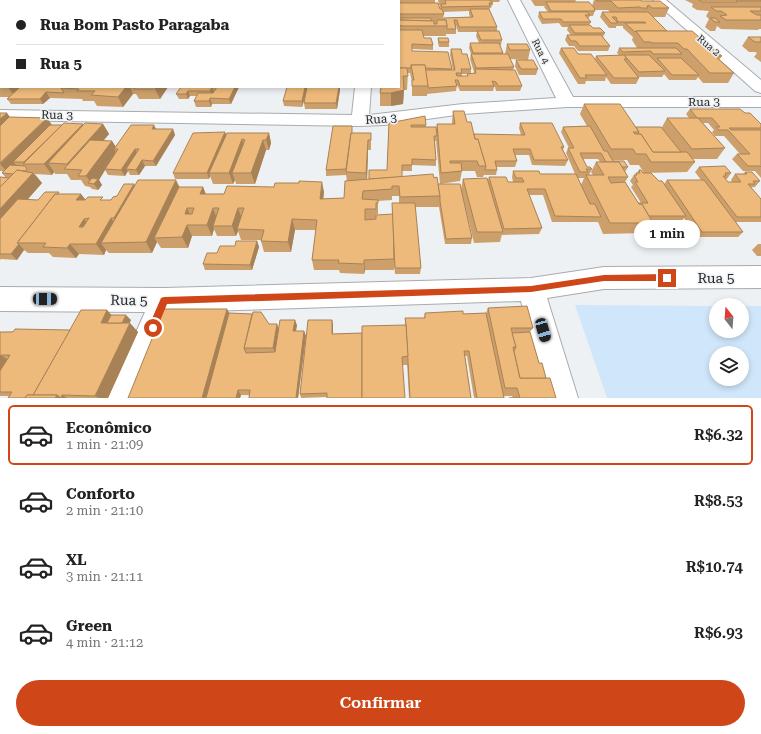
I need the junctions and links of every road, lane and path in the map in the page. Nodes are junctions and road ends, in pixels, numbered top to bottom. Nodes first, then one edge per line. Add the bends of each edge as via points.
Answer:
1 (514, 0) edge
2 (659, 0) edge
3 (362, 88) edge
4 (761, 88) edge
5 (567, 102) junction
6 (761, 102) edge
7 (0, 115) edge
8 (360, 120) junction
9 (761, 277) edge
10 (531, 289) junction
11 (0, 299) edge
12 (164, 300) junction
13 (123, 398) edge
14 (562, 398) edge

1 - 5 street, Rua 4
2 - 4 street, Rua 2
3 - 8 street
5 - 6 street, Rua 3
5 - 8 street, Rua 3 via 463,109 384,120
7 - 8 street, Rua 3
9 - 10 street, Rua 5 via 604,278
10 - 12 street, Rua 5
10 - 14 street
11 - 12 street, Rua 5
12 - 13 street

